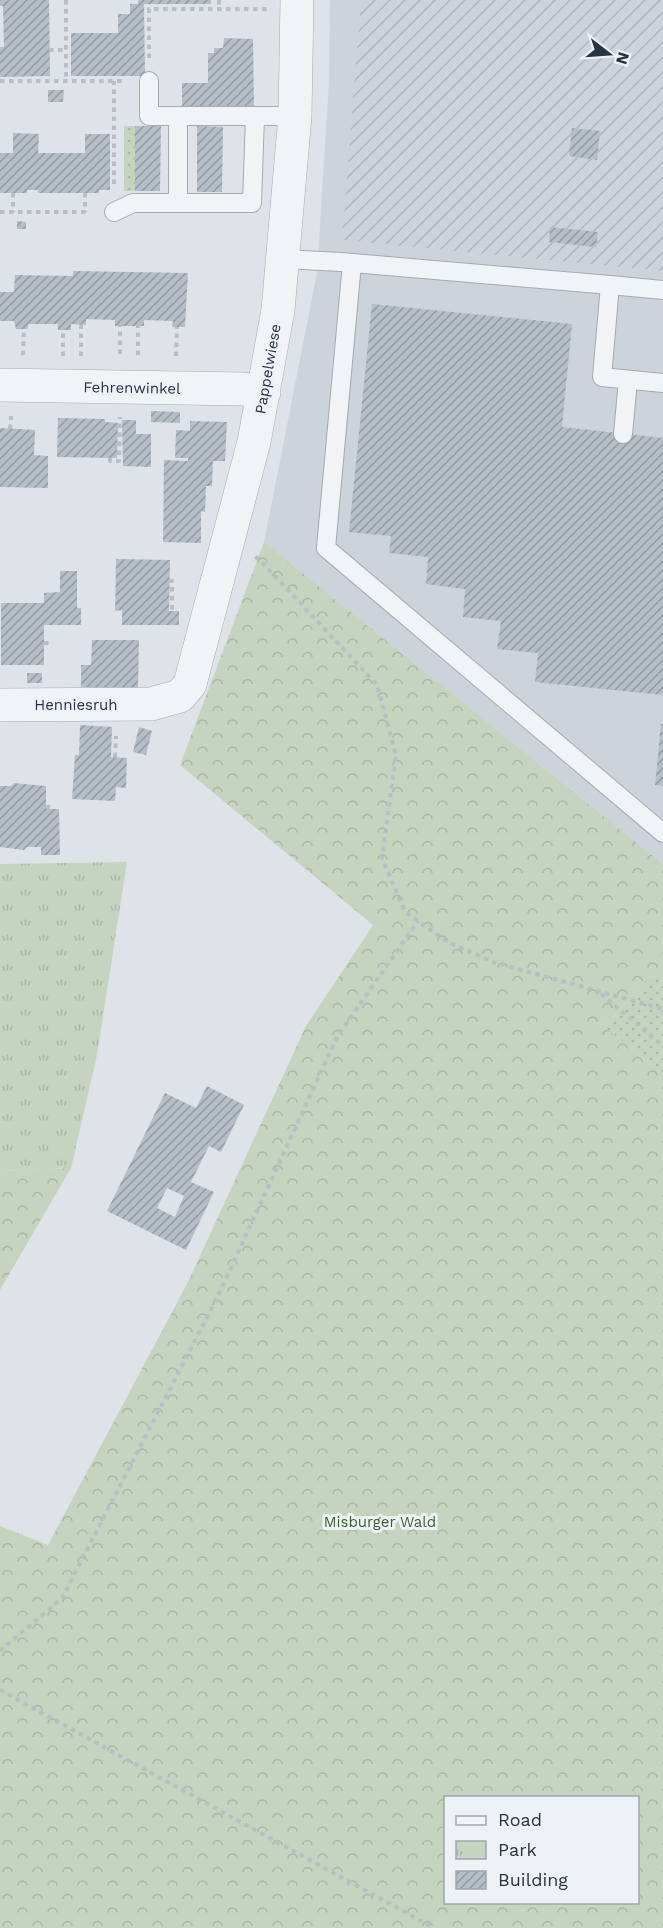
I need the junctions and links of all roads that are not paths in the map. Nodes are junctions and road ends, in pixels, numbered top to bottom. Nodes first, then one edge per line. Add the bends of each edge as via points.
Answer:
1 (287, 5) edge
2 (149, 81) road end
3 (178, 116) junction
4 (255, 116) junction
5 (295, 116) junction
6 (178, 203) junction
7 (114, 212) road end
8 (284, 259) junction
9 (352, 263) junction
10 (610, 285) junction
11 (663, 290) edge
12 (628, 380) junction
13 (663, 383) edge
14 (0, 385) edge
15 (264, 392) junction
16 (623, 434) dead end
17 (151, 704) joint
18 (0, 705) edge
19 (663, 833) edge

1 - 5 street, Pappelwiese
2 - 3 lane via 149,116
3 - 4 lane
3 - 6 lane
4 - 5 lane
4 - 6 lane via 252,203
5 - 8 street, Pappelwiese
6 - 7 lane via 133,203
8 - 9 lane
8 - 15 street, Pappelwiese
9 - 10 lane
9 - 19 lane via 326,548
10 - 11 lane
10 - 12 lane via 602,377
12 - 13 lane
12 - 16 lane
14 - 15 street, Fehrenwinkel
15 - 17 street, Pappelwiese via 190,684 180,696
17 - 18 street, Henniesruh

